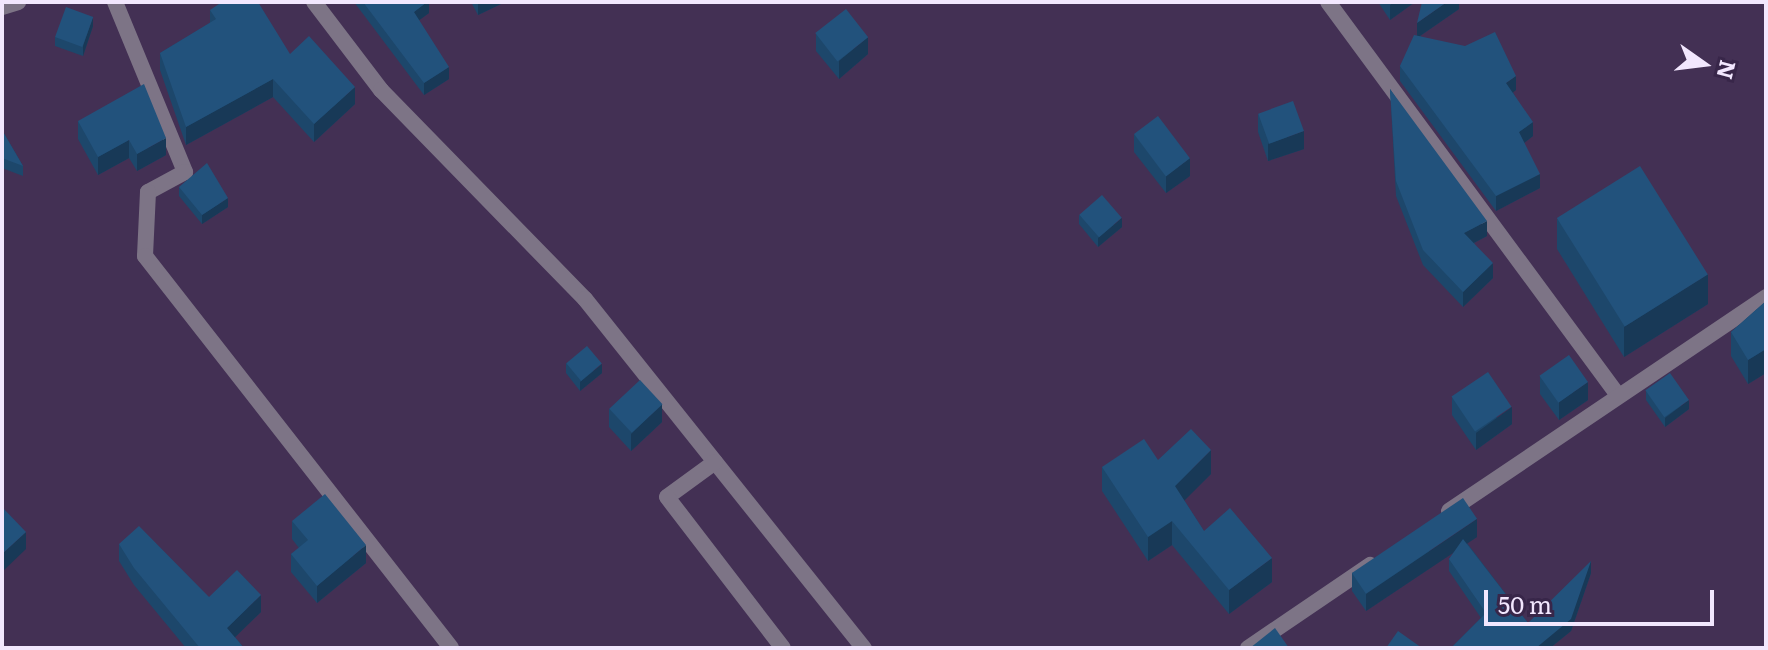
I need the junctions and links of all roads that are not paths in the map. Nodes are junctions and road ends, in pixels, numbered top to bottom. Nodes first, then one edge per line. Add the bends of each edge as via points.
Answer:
1 (18, 2) edge
2 (115, 2) edge
3 (314, 2) edge
4 (1328, 2) edge
5 (2, 7) edge
6 (1766, 297) edge
7 (1618, 395) junction
8 (715, 462) junction
9 (1427, 526) edge
10 (1389, 552) edge
11 (451, 648) edge
12 (783, 648) edge
13 (864, 648) edge
14 (1248, 648) edge

1 - 5 street
2 - 11 street via 185,172 148,192 145,256
3 - 8 street via 381,90 585,299
4 - 7 street
6 - 7 street
7 - 9 street
8 - 12 street via 667,497
8 - 13 street
10 - 14 street

